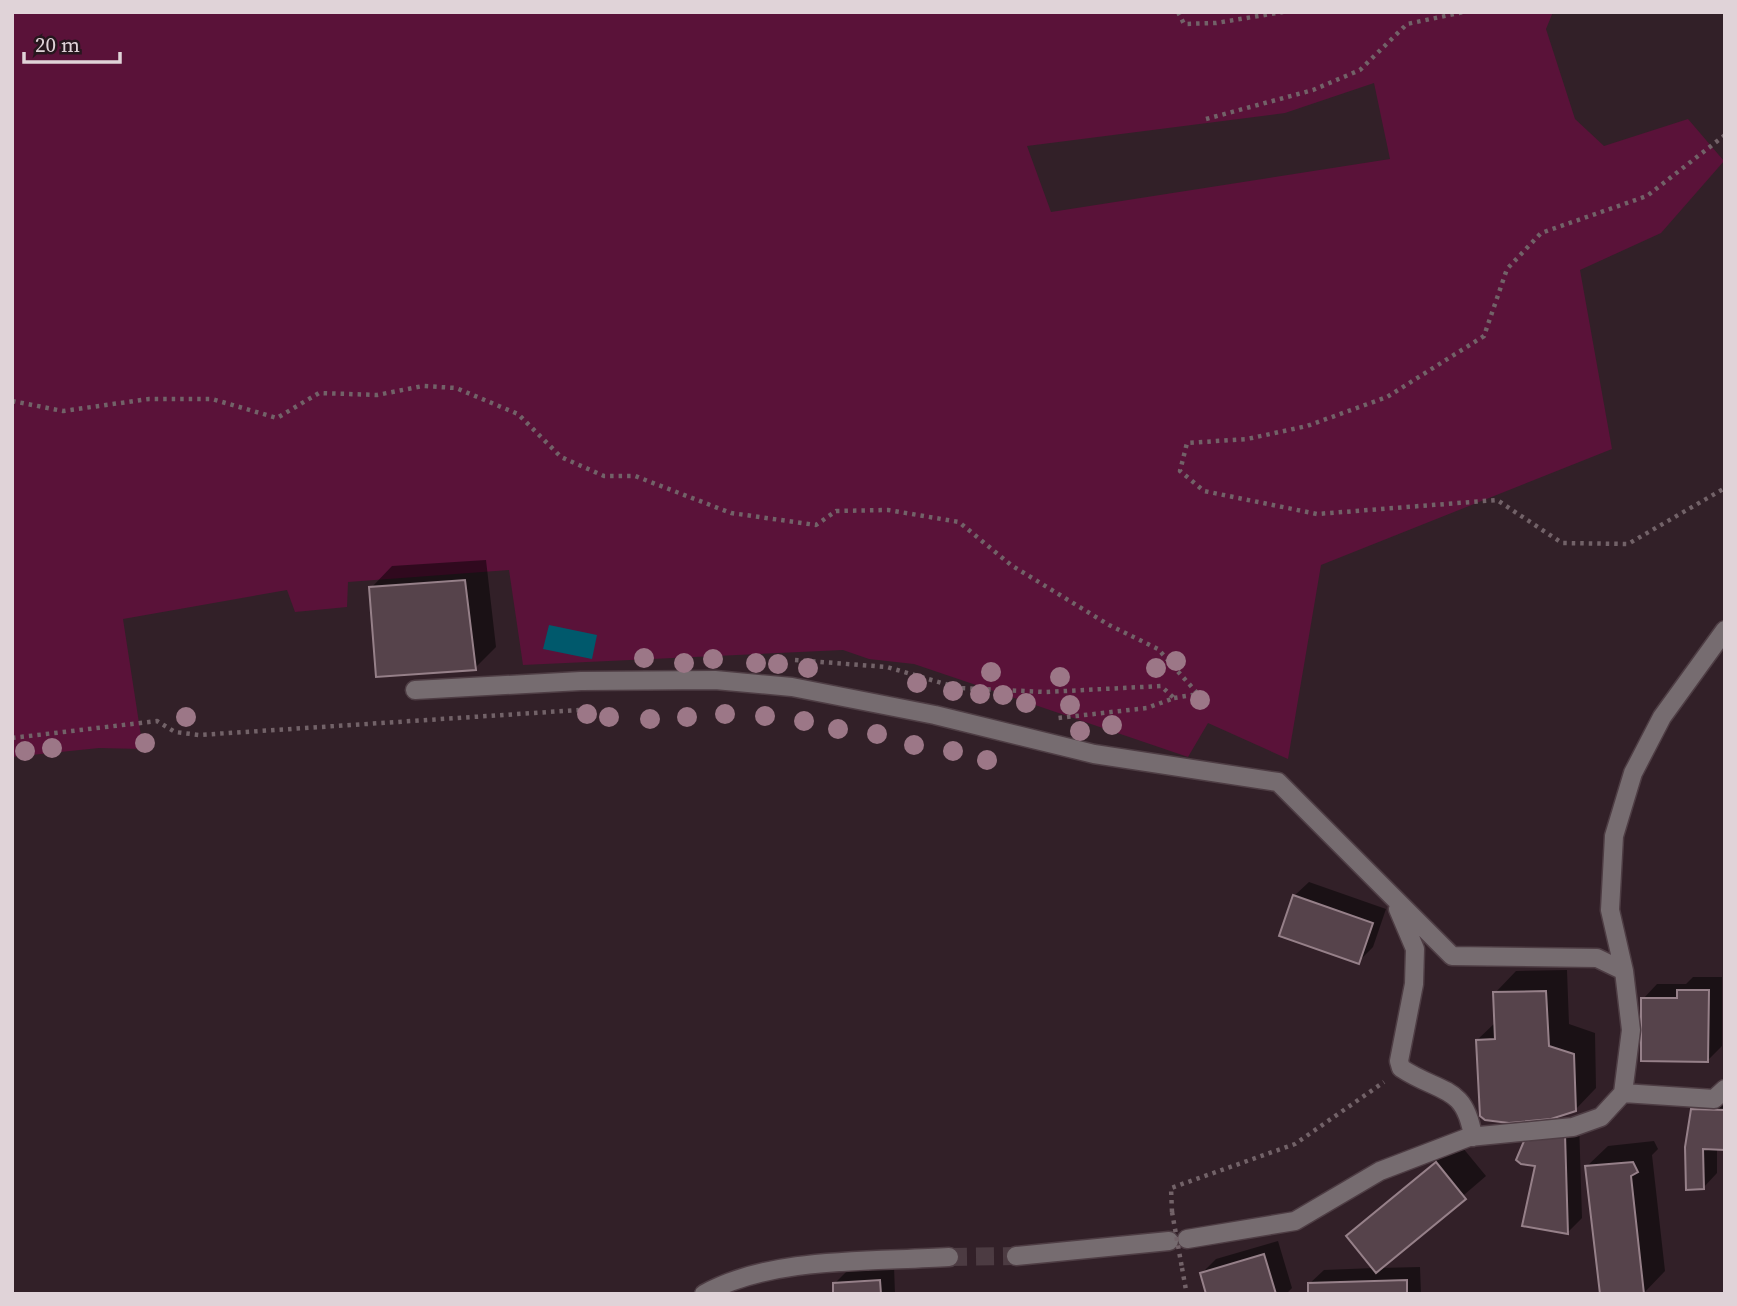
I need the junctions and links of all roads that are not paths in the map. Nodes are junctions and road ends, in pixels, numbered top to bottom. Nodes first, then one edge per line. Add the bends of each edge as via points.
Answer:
1 (1725, 631) edge
2 (415, 690) dead end
3 (1399, 903) junction
4 (1624, 971) junction
5 (1725, 1090) edge
6 (1623, 1093) junction
7 (1473, 1137) junction
8 (1016, 1256) tunnel mouth
9 (949, 1258) tunnel mouth
10 (704, 1294) edge

1 - 4 street via 1662,716 1633,773 1617,823 1610,910
2 - 3 street via 581,681 715,680 792,687 1094,754 1278,782
3 - 4 street via 1452,956 1597,958
3 - 7 street via 1398,912 1415,950 1401,1068 1462,1101
4 - 6 street via 1631,1030
5 - 6 street via 1714,1099
6 - 7 street via 1601,1117 1573,1127
7 - 8 street via 1380,1171 1295,1221 1178,1240
9 - 10 street via 789,1267 723,1283

